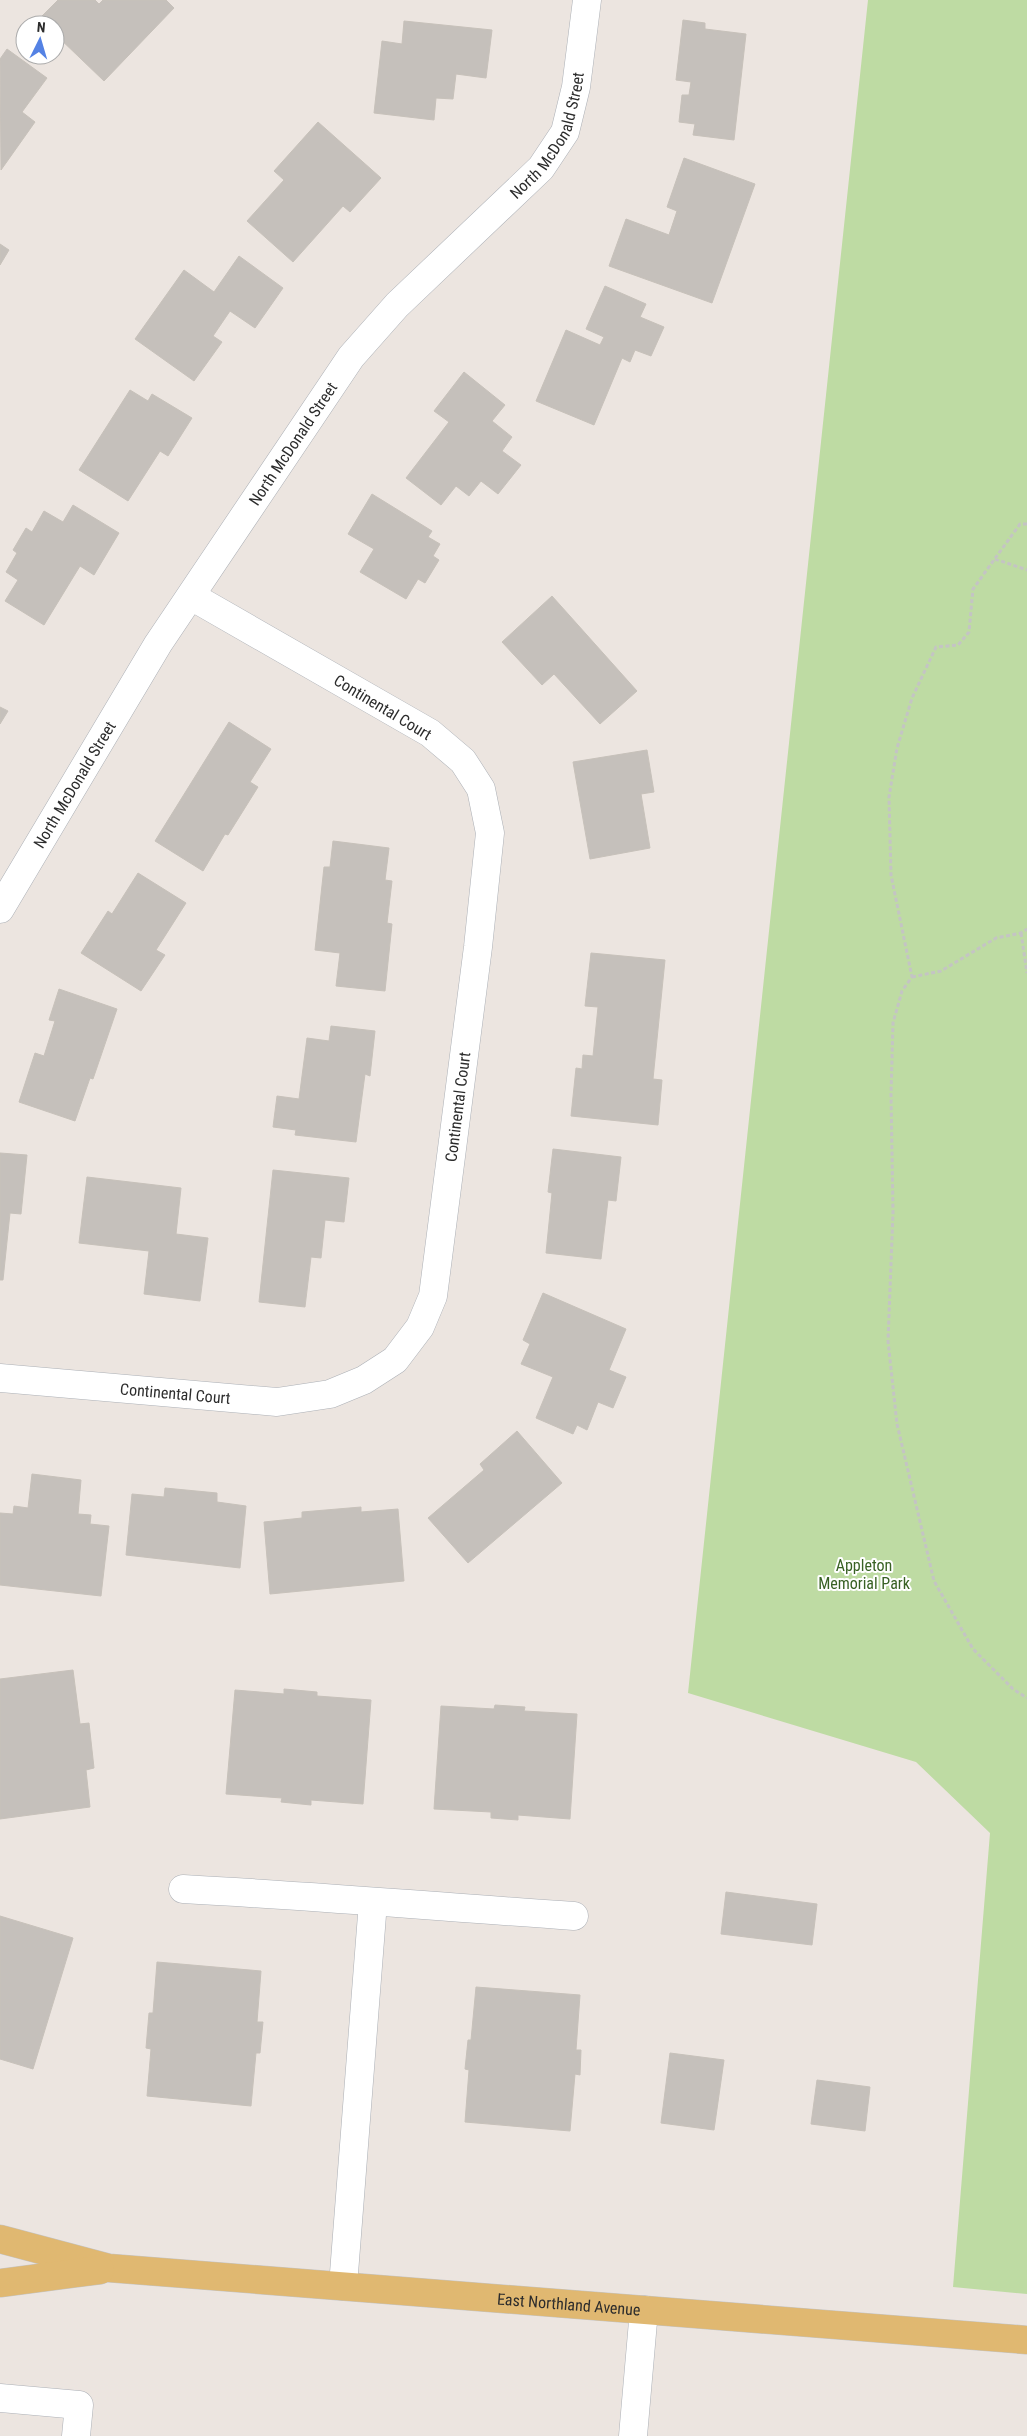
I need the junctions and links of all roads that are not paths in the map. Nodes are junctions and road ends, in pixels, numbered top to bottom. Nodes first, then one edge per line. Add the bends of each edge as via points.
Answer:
1 (587, 0) edge
2 (191, 596) junction
3 (0, 909) edge
4 (0, 1378) edge
5 (183, 1889) dead end
6 (373, 1902) junction
7 (574, 1916) dead end
8 (0, 2239) edge
9 (109, 2268) junction
10 (0, 2283) edge
11 (343, 2286) junction
12 (644, 2310) junction
13 (1027, 2340) edge
14 (0, 2398) edge
15 (76, 2436) edge
16 (633, 2436) edge

1 - 2 street, North McDonald Street via 576,87 565,132 541,168 397,305 351,357
2 - 3 street, North McDonald Street via 158,644
2 - 4 street, Continental Court via 430,733 463,761 481,789 490,833 433,1296 420,1327 395,1360 364,1380 330,1394 277,1402
5 - 6 street
6 - 7 street
6 - 11 street
8 - 9 main road, East Northland Avenue
9 - 10 main road, East Northland Avenue
9 - 11 main road, East Northland Avenue
11 - 12 main road, East Northland Avenue
12 - 13 main road, East Northland Avenue
12 - 16 street
14 - 15 street via 79,2405

